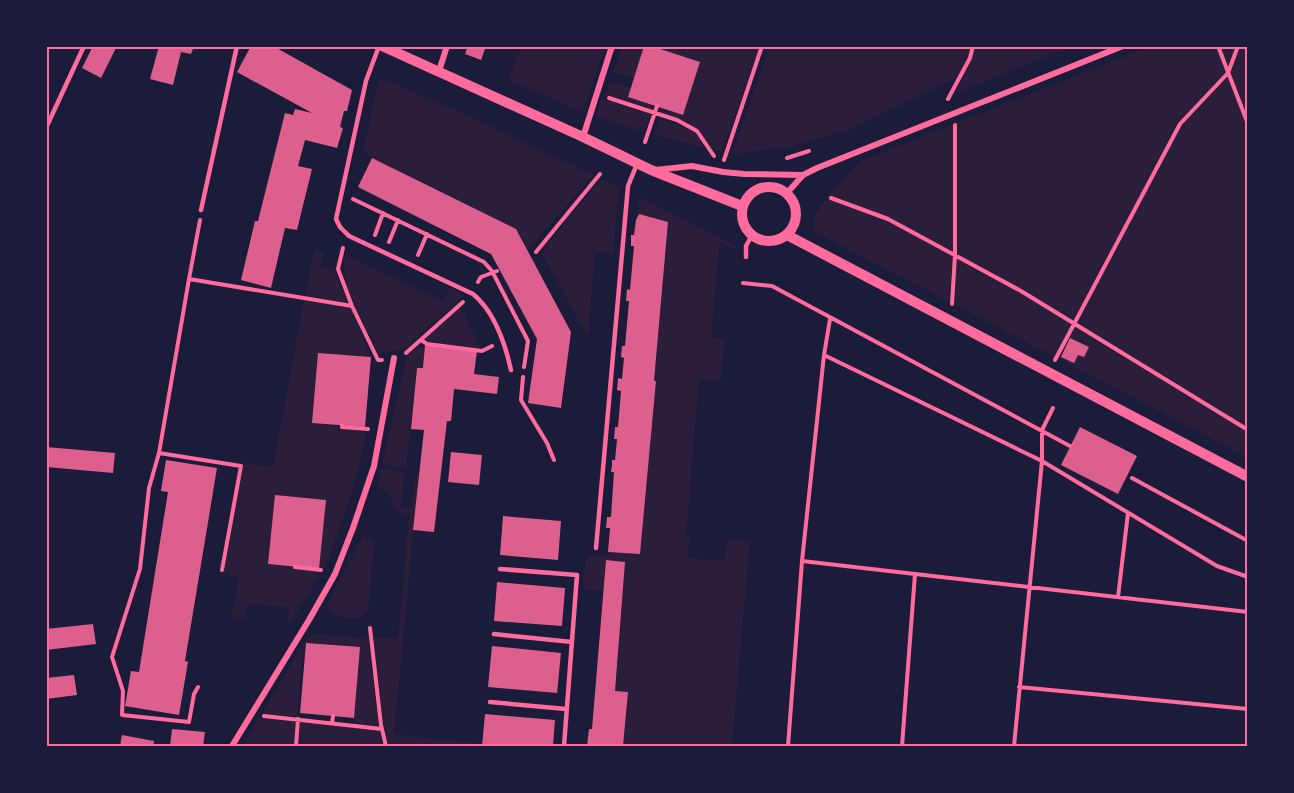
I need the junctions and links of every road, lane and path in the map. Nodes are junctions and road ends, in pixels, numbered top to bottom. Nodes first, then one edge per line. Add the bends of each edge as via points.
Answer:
1 (84, 46) edge
2 (237, 46) edge
3 (381, 46) edge
4 (447, 46) edge
5 (612, 46) edge
6 (762, 46) edge
7 (973, 46) edge
8 (1123, 46) edge
9 (1218, 46) edge
10 (1238, 46) edge
11 (439, 71) junction
12 (1228, 73) junction
13 (597, 94) junction
14 (948, 99) dead end
15 (657, 106) dead end
16 (654, 113) junction
17 (955, 122) dead end
18 (1248, 124) edge
19 (46, 128) edge
20 (583, 137) junction
21 (645, 142) dead end
22 (809, 151) dead end
23 (787, 158) dead end
24 (716, 159) dead end
25 (724, 161) dead end
26 (637, 164) junction
27 (651, 170) junction
28 (600, 174) dead end
29 (803, 175) junction
30 (787, 193) junction
31 (831, 198) dead end
32 (742, 206) junction
33 (201, 210) joint
34 (383, 213) dead end
35 (398, 220) dead end
36 (347, 232) junction
37 (427, 234) dead end
38 (752, 235) junction
39 (787, 235) junction
40 (370, 246) junction
41 (536, 252) dead end
42 (384, 253) junction
43 (955, 255) junction
44 (746, 257) dead end
45 (413, 266) junction
46 (497, 271) dead end
47 (189, 279) junction
48 (743, 283) dead end
49 (473, 294) junction
50 (952, 305) dead end
51 (352, 306) junction
52 (830, 319) junction
53 (1075, 324) junction
54 (420, 340) junction
55 (503, 342) junction
56 (824, 355) junction
57 (394, 358) junction
58 (378, 360) junction
59 (1055, 360) dead end
60 (511, 370) dead end
61 (376, 371) dead end
62 (1053, 408) dead end
63 (370, 418) dead end
64 (342, 425) dead end
65 (368, 429) junction
66 (1042, 430) junction
67 (1248, 430) edge
68 (367, 440) dead end
69 (1070, 446) dead end
70 (159, 453) junction
71 (1042, 461) junction
72 (1248, 477) edge
73 (1132, 478) dead end
74 (1128, 513) junction
75 (1248, 541) edge
76 (596, 548) dead end
77 (802, 561) junction
78 (295, 567) dead end
79 (500, 569) dead end
80 (222, 570) dead end
81 (915, 574) junction
82 (1248, 577) edge
83 (320, 579) dead end
84 (1029, 587) junction
85 (1118, 597) junction
86 (1248, 612) edge
87 (370, 628) dead end
88 (494, 634) dead end
89 (572, 642) junction
90 (198, 687) dead end
91 (1019, 687) junction
92 (490, 702) dead end
93 (566, 709) junction
94 (1248, 709) edge
95 (258, 715) dead end
96 (333, 716) dead end
97 (298, 719) junction
98 (332, 723) junction
99 (382, 729) junction
100 (232, 747) edge
101 (296, 747) edge
102 (386, 747) edge
103 (564, 747) edge
104 (788, 747) edge
105 (902, 747) edge
106 (1014, 747) edge

1 - 19 lane
2 - 33 lane
3 - 11 street
3 - 36 lane via 366,81 336,219
4 - 11 street
5 - 13 street
6 - 25 path
7 - 14 path
8 - 29 street
9 - 12 path
10 - 12 path
11 - 20 street
12 - 18 path
12 - 53 path via 1180,124
13 - 16 path
13 - 20 street
15 - 16 path
16 - 21 path
16 - 24 path via 697,130
17 - 43 path
20 - 26 street
22 - 23 path
26 - 27 street
26 - 76 lane via 628,186
27 - 29 street via 692,166 723,172
27 - 32 street
28 - 41 path
29 - 30 street
30 - 32 street via 778,188 759,188
30 - 39 street via 796,209 793,228
31 - 43 path via 888,219
32 - 38 street via 745,228
33 - 47 path
34 - 40 path
35 - 42 path
36 - 40 lane
36 - 51 path via 339,269
37 - 45 path
38 - 39 street via 769,242
38 - 44 lane
39 - 72 street
40 - 42 lane
42 - 45 lane
43 - 50 path
43 - 53 path
45 - 49 lane
46 - 49 path via 481,277
47 - 51 path
47 - 70 path
48 - 52 path via 772,286
49 - 54 path
49 - 55 lane via 488,309
51 - 58 path
52 - 56 path
52 - 66 path
53 - 59 path
53 - 67 path
54 - 55 path via 482,351
54 - 57 path
55 - 60 lane
56 - 71 path
56 - 77 path
57 - 58 path
57 - 100 street via 374,466 335,573
58 - 61 path
62 - 66 path
63 - 65 path
64 - 65 path
65 - 68 path
66 - 69 path
66 - 71 path
70 - 80 path via 241,466
70 - 90 path via 148,488 140,569 112,657 123,691 122,715 189,722
71 - 74 path
71 - 84 path
73 - 75 path
74 - 82 path via 1217,566
74 - 85 path
77 - 81 path
77 - 104 path
78 - 83 path via 326,569
79 - 89 lane via 577,575
81 - 84 path
81 - 105 path
84 - 85 path
84 - 91 path
85 - 86 path
87 - 99 path
88 - 89 lane
89 - 93 lane
91 - 94 path
91 - 106 path
92 - 93 lane
93 - 103 lane
95 - 97 path
96 - 98 path
97 - 98 path
97 - 101 path
98 - 99 path
99 - 102 path

